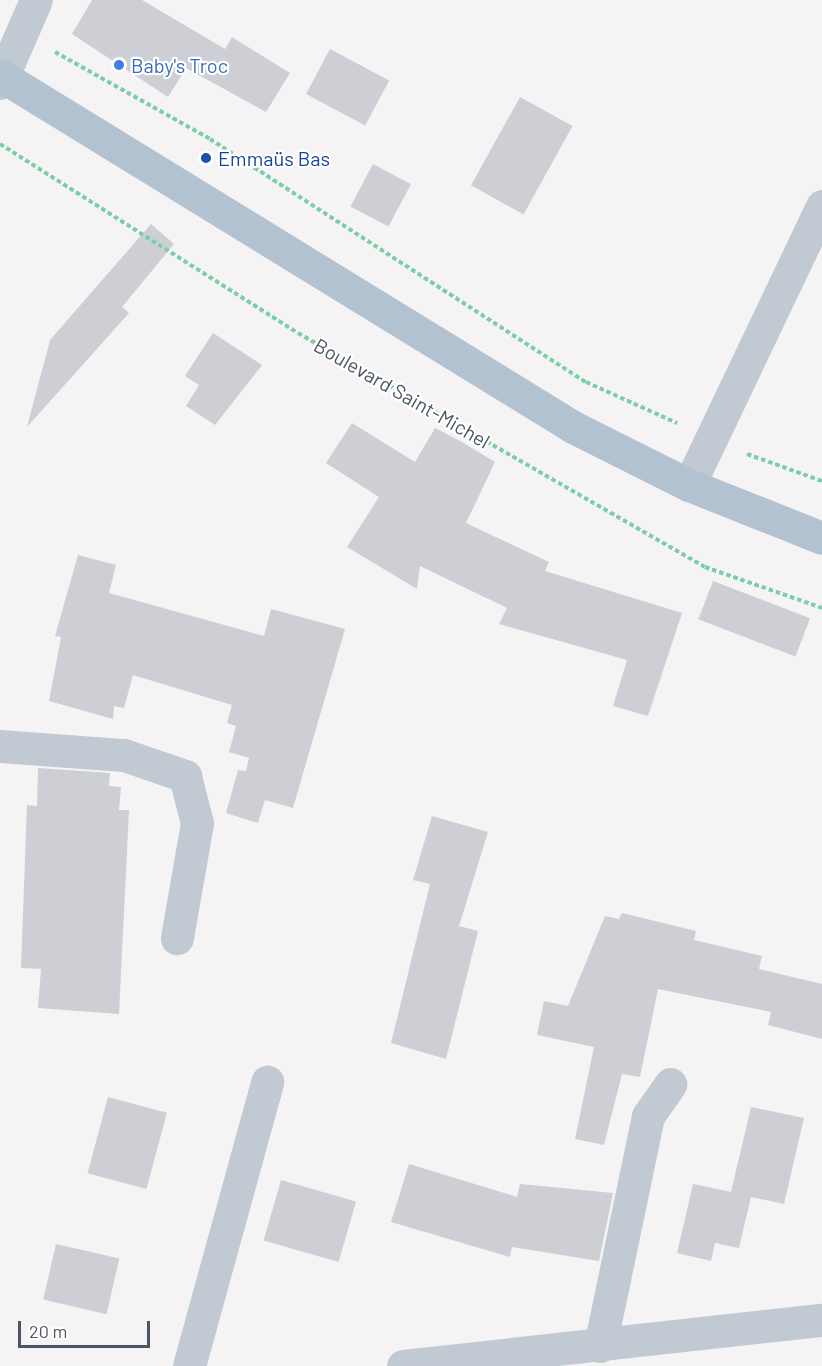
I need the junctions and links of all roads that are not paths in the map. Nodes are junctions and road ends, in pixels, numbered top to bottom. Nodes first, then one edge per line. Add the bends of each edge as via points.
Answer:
1 (36, 0) edge
2 (1, 78) edge
3 (822, 206) edge
4 (689, 485) junction
5 (822, 538) edge
6 (0, 746) edge
7 (177, 938) dead end
8 (267, 1082) dead end
9 (670, 1084) dead end
10 (822, 1320) edge
11 (600, 1346) junction
12 (189, 1366) edge
13 (403, 1366) edge

1 - 2 street
2 - 4 main road via 499,385
3 - 4 street
4 - 5 main road
6 - 7 street via 124,755 185,776 197,823
8 - 12 street
9 - 11 street via 648,1116
10 - 11 street
11 - 13 street

